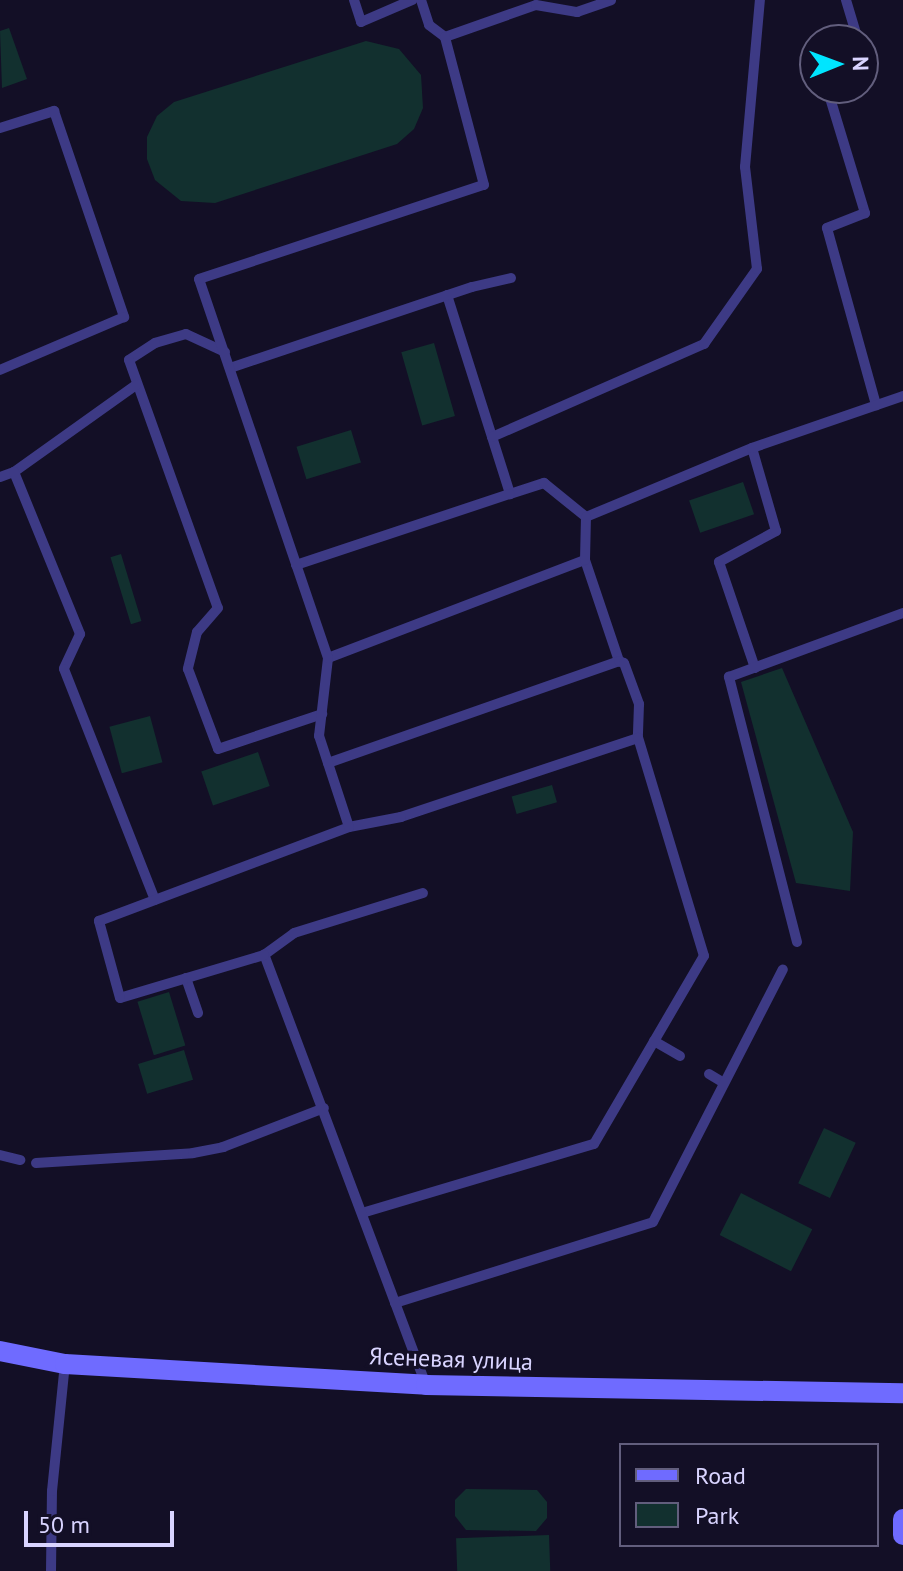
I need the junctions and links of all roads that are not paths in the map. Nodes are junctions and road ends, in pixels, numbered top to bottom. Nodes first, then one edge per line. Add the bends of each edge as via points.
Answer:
1 (354, 0) edge
2 (412, 0) edge
3 (421, 0) edge
4 (611, 0) edge
5 (760, 0) edge
6 (846, 0) edge
7 (853, 24) edge
8 (445, 37) junction
9 (832, 104) edge
10 (0, 128) edge
11 (511, 278) dead end
12 (447, 295) junction
13 (225, 352) junction
14 (230, 368) junction
15 (0, 370) edge
16 (136, 385) junction
17 (903, 396) edge
18 (876, 405) junction
19 (492, 437) junction
20 (752, 448) junction
21 (14, 472) junction
22 (0, 477) edge
23 (510, 494) junction
24 (586, 517) junction
25 (585, 560) junction
26 (296, 565) junction
27 (903, 613) edge
28 (328, 658) junction
29 (619, 661) junction
30 (755, 668) junction
31 (322, 714) junction
32 (638, 738) junction
33 (328, 763) junction
34 (349, 827) junction
35 (423, 893) dead end
36 (155, 900) junction
37 (797, 942) dead end
38 (264, 955) junction
39 (783, 969) dead end
40 (186, 978) junction
41 (198, 1013) dead end
42 (654, 1041) junction
43 (680, 1056) dead end
44 (709, 1074) dead end
45 (724, 1083) junction
46 (324, 1108) junction
47 (0, 1155) edge
48 (20, 1160) dead end
49 (36, 1163) dead end
50 (362, 1213) junction
51 (395, 1303) junction
52 (0, 1351) edge
53 (65, 1364) junction
54 (426, 1385) junction
55 (903, 1393) edge
56 (903, 1519) edge
57 (903, 1535) edge
58 (51, 1571) edge

1 - 2 lane via 361,22
3 - 8 lane via 429,25
4 - 8 lane via 577,12 536,5
5 - 19 lane via 745,167 757,269 704,344
6 - 7 lane
8 - 13 lane via 484,185 199,279
9 - 18 lane via 865,213 827,228
10 - 15 lane via 54,111 124,317
11 - 12 lane
12 - 14 lane
12 - 19 lane
13 - 14 lane
13 - 16 lane via 186,334 155,343 129,360
14 - 26 lane
16 - 21 lane
16 - 31 lane via 218,608 197,632 188,669 218,749
17 - 18 lane
18 - 20 lane
19 - 23 lane
20 - 24 lane
20 - 30 lane via 776,531 719,562
21 - 22 lane
21 - 36 lane via 80,634 64,669
23 - 24 lane via 544,483
23 - 26 lane
24 - 25 lane
25 - 28 lane
25 - 29 lane
26 - 28 lane
27 - 30 lane
28 - 31 lane
29 - 32 lane via 639,704
29 - 33 lane
30 - 37 lane via 729,677
31 - 33 lane via 319,736
32 - 34 lane via 401,817
32 - 42 lane via 704,956
33 - 34 lane
34 - 36 lane
35 - 38 lane via 294,933
36 - 40 lane via 99,921 120,998
38 - 40 lane
38 - 46 lane
39 - 45 lane
40 - 41 lane
42 - 43 lane
42 - 50 lane via 594,1144
44 - 45 lane
45 - 51 lane via 653,1222
46 - 49 lane via 223,1147 193,1153
46 - 50 lane
47 - 48 lane
50 - 51 lane
51 - 54 lane
52 - 53 main road, Ясеневая улица
53 - 54 main road, Ясеневая улица
53 - 58 lane via 52,1491
54 - 55 main road, Ясеневая улица
56 - 57 main road

